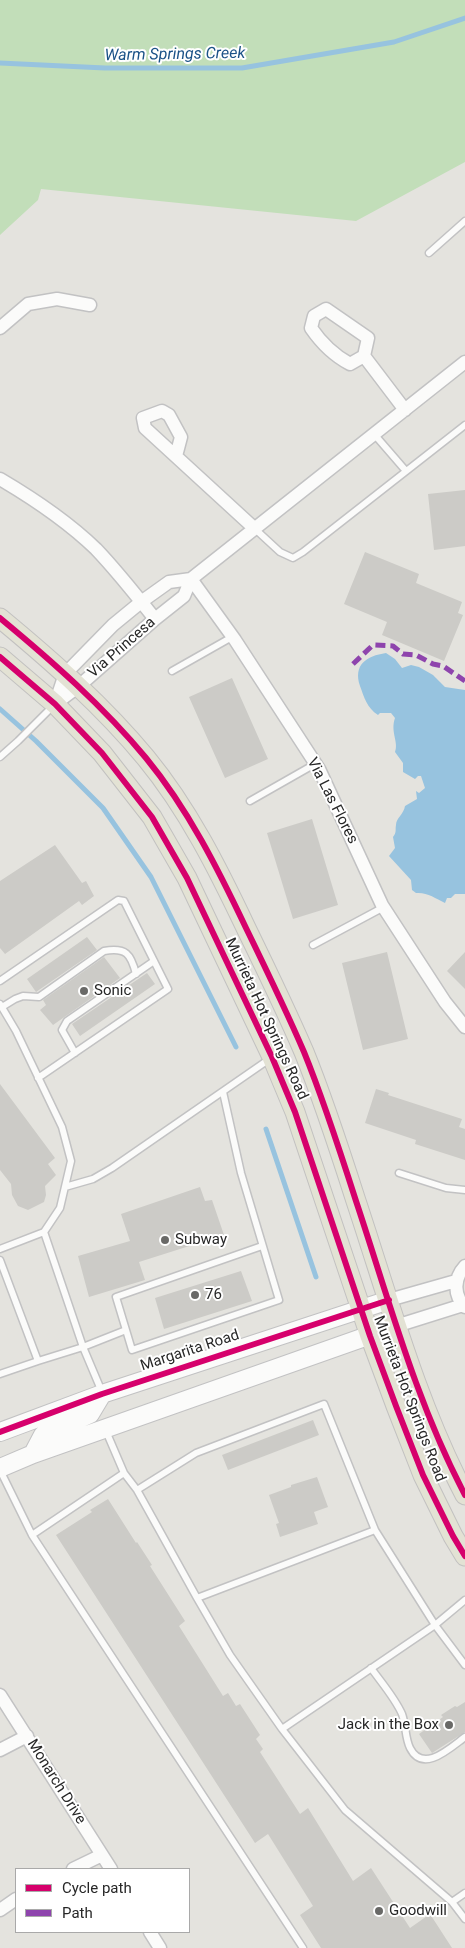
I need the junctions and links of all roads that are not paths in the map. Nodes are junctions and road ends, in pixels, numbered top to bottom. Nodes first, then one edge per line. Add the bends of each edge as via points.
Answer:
1 (465, 221) edge
2 (429, 253) dead end
3 (90, 305) dead end
4 (0, 328) edge
5 (364, 356) junction
6 (465, 362) edge
7 (405, 410) junction
8 (465, 425) edge
9 (374, 434) junction
10 (176, 456) dead end
11 (406, 472) junction
12 (0, 479) edge
13 (254, 528) junction
14 (191, 579) junction
15 (141, 602) junction
16 (0, 618) edge
17 (155, 619) junction
18 (232, 637) junction
19 (0, 657) edge
20 (172, 671) dead end
21 (72, 680) junction
22 (55, 704) junction
23 (0, 757) edge
24 (315, 764) junction
25 (250, 802) dead end
26 (384, 907) junction
27 (313, 945) dead end
28 (154, 961) junction
29 (136, 974) junction
30 (0, 981) edge
31 (1, 1006) edge
32 (465, 1027) edge
33 (75, 1053) junction
34 (272, 1057) junction
35 (38, 1078) junction
36 (223, 1092) junction
37 (399, 1173) dead end
38 (65, 1187) junction
39 (465, 1190) edge
40 (44, 1232) junction
41 (262, 1246) junction
42 (0, 1248) edge
43 (0, 1260) edge
44 (465, 1266) edge
45 (456, 1281) junction
46 (389, 1300) junction
47 (464, 1306) edge
48 (361, 1308) junction
49 (396, 1326) junction
50 (126, 1330) junction
51 (370, 1336) junction
52 (83, 1347) junction
53 (38, 1361) junction
54 (0, 1374) edge
55 (102, 1394) junction
56 (105, 1429) junction
57 (0, 1432) edge
58 (33, 1454) junction
59 (0, 1469) edge
60 (124, 1473) junction
61 (137, 1490) junction
62 (465, 1495) edge
63 (375, 1530) junction
64 (32, 1535) junction
65 (465, 1556) edge
66 (197, 1598) junction
67 (465, 1600) edge
68 (435, 1625) junction
69 (465, 1666) edge
70 (371, 1668) junction
71 (0, 1695) edge
72 (282, 1729) junction
73 (27, 1736) junction
74 (465, 1737) edge
75 (0, 1750) edge
76 (102, 1855) junction
77 (76, 1868) edge
78 (110, 1868) edge
79 (465, 1893) edge
80 (15, 1900) edge
81 (452, 1902) junction
82 (0, 1910) edge
83 (465, 1919) edge
84 (151, 1933) edge
85 (160, 1948) edge
86 (303, 1948) edge

1 - 2 lane
3 - 4 street via 57,298 28,304
5 - 5 street via 350,364 334,355 311,328 314,316 326,309 368,338
5 - 7 street
6 - 7 street, Via Princesa
7 - 9 street, Via Princesa
8 - 11 lane
9 - 11 lane
9 - 13 street, Via Princesa
10 - 13 street
11 - 13 lane via 293,558 280,552
12 - 15 street via 66,523 95,549
13 - 14 street, Via Princesa
14 - 15 street, Via Princesa via 169,582
14 - 17 street, Via Princesa via 184,596
14 - 18 street, Via Las Flores
15 - 17 street
15 - 21 street, Via Princesa via 113,624
16 - 21 main road, Murrieta Hot Springs Road
17 - 21 street, Via Princesa
18 - 20 lane
18 - 24 street, Via Las Flores
19 - 22 main road, Murrieta Hot Springs Road
21 - 22 street, Via Princesa
21 - 22 street, Via Princesa
21 - 46 main road, Murrieta Hot Springs Road via 147,758 181,807 224,881 304,1054 328,1115
22 - 23 lane
22 - 34 main road, Murrieta Hot Springs Road via 102,753 152,817 187,878
24 - 25 lane
24 - 26 street, Via Las Flores
26 - 27 lane
26 - 32 street, Via Las Flores
28 - 29 lane
28 - 30 lane via 124,901 118,900
28 - 33 lane via 168,989
29 - 31 lane via 125,952 116,949 104,952 39,997 23,996
29 - 33 lane via 67,1021 62,1030
31 - 35 lane
33 - 35 lane
34 - 36 lane
34 - 48 main road, Murrieta Hot Springs Road via 295,1112
35 - 38 lane via 62,1127 70,1161
36 - 38 lane via 92,1180
36 - 41 lane
37 - 39 lane via 446,1188
38 - 40 lane via 60,1208
40 - 42 lane
40 - 52 lane
41 - 50 lane via 116,1297
41 - 50 lane via 279,1300 132,1350
43 - 53 lane
44 - 45 street
45 - 46 street
45 - 47 street via 458,1298
46 - 48 main road, Margarita Road
46 - 49 main road, Murrieta Hot Springs Road
47 - 49 street
48 - 51 main road, Murrieta Hot Springs Road
48 - 55 main road, Margarita Road
49 - 51 main road
49 - 62 main road, Murrieta Hot Springs Road via 429,1419
50 - 52 lane
51 - 56 main road
51 - 65 main road, Murrieta Hot Springs Road via 423,1475
52 - 53 lane
52 - 55 lane
53 - 54 lane
55 - 57 main road, Margarita Road
55 - 58 main road via 90,1414 44,1435
56 - 58 main road
56 - 60 lane
58 - 59 main road
59 - 64 lane
60 - 61 lane
60 - 64 lane
61 - 63 lane via 196,1453 324,1404
61 - 66 lane
63 - 66 lane
63 - 68 lane
64 - 86 lane
66 - 72 lane via 230,1655
67 - 68 lane
68 - 69 lane
68 - 70 lane
70 - 72 lane
70 - 74 lane via 401,1711 410,1749 422,1759 434,1759
71 - 73 street, Monarch Drive
72 - 81 lane via 345,1810
73 - 75 street
73 - 76 street, Monarch Drive
76 - 77 street
76 - 78 street, Monarch Drive
79 - 81 lane
80 - 82 street
81 - 83 lane
84 - 85 street

